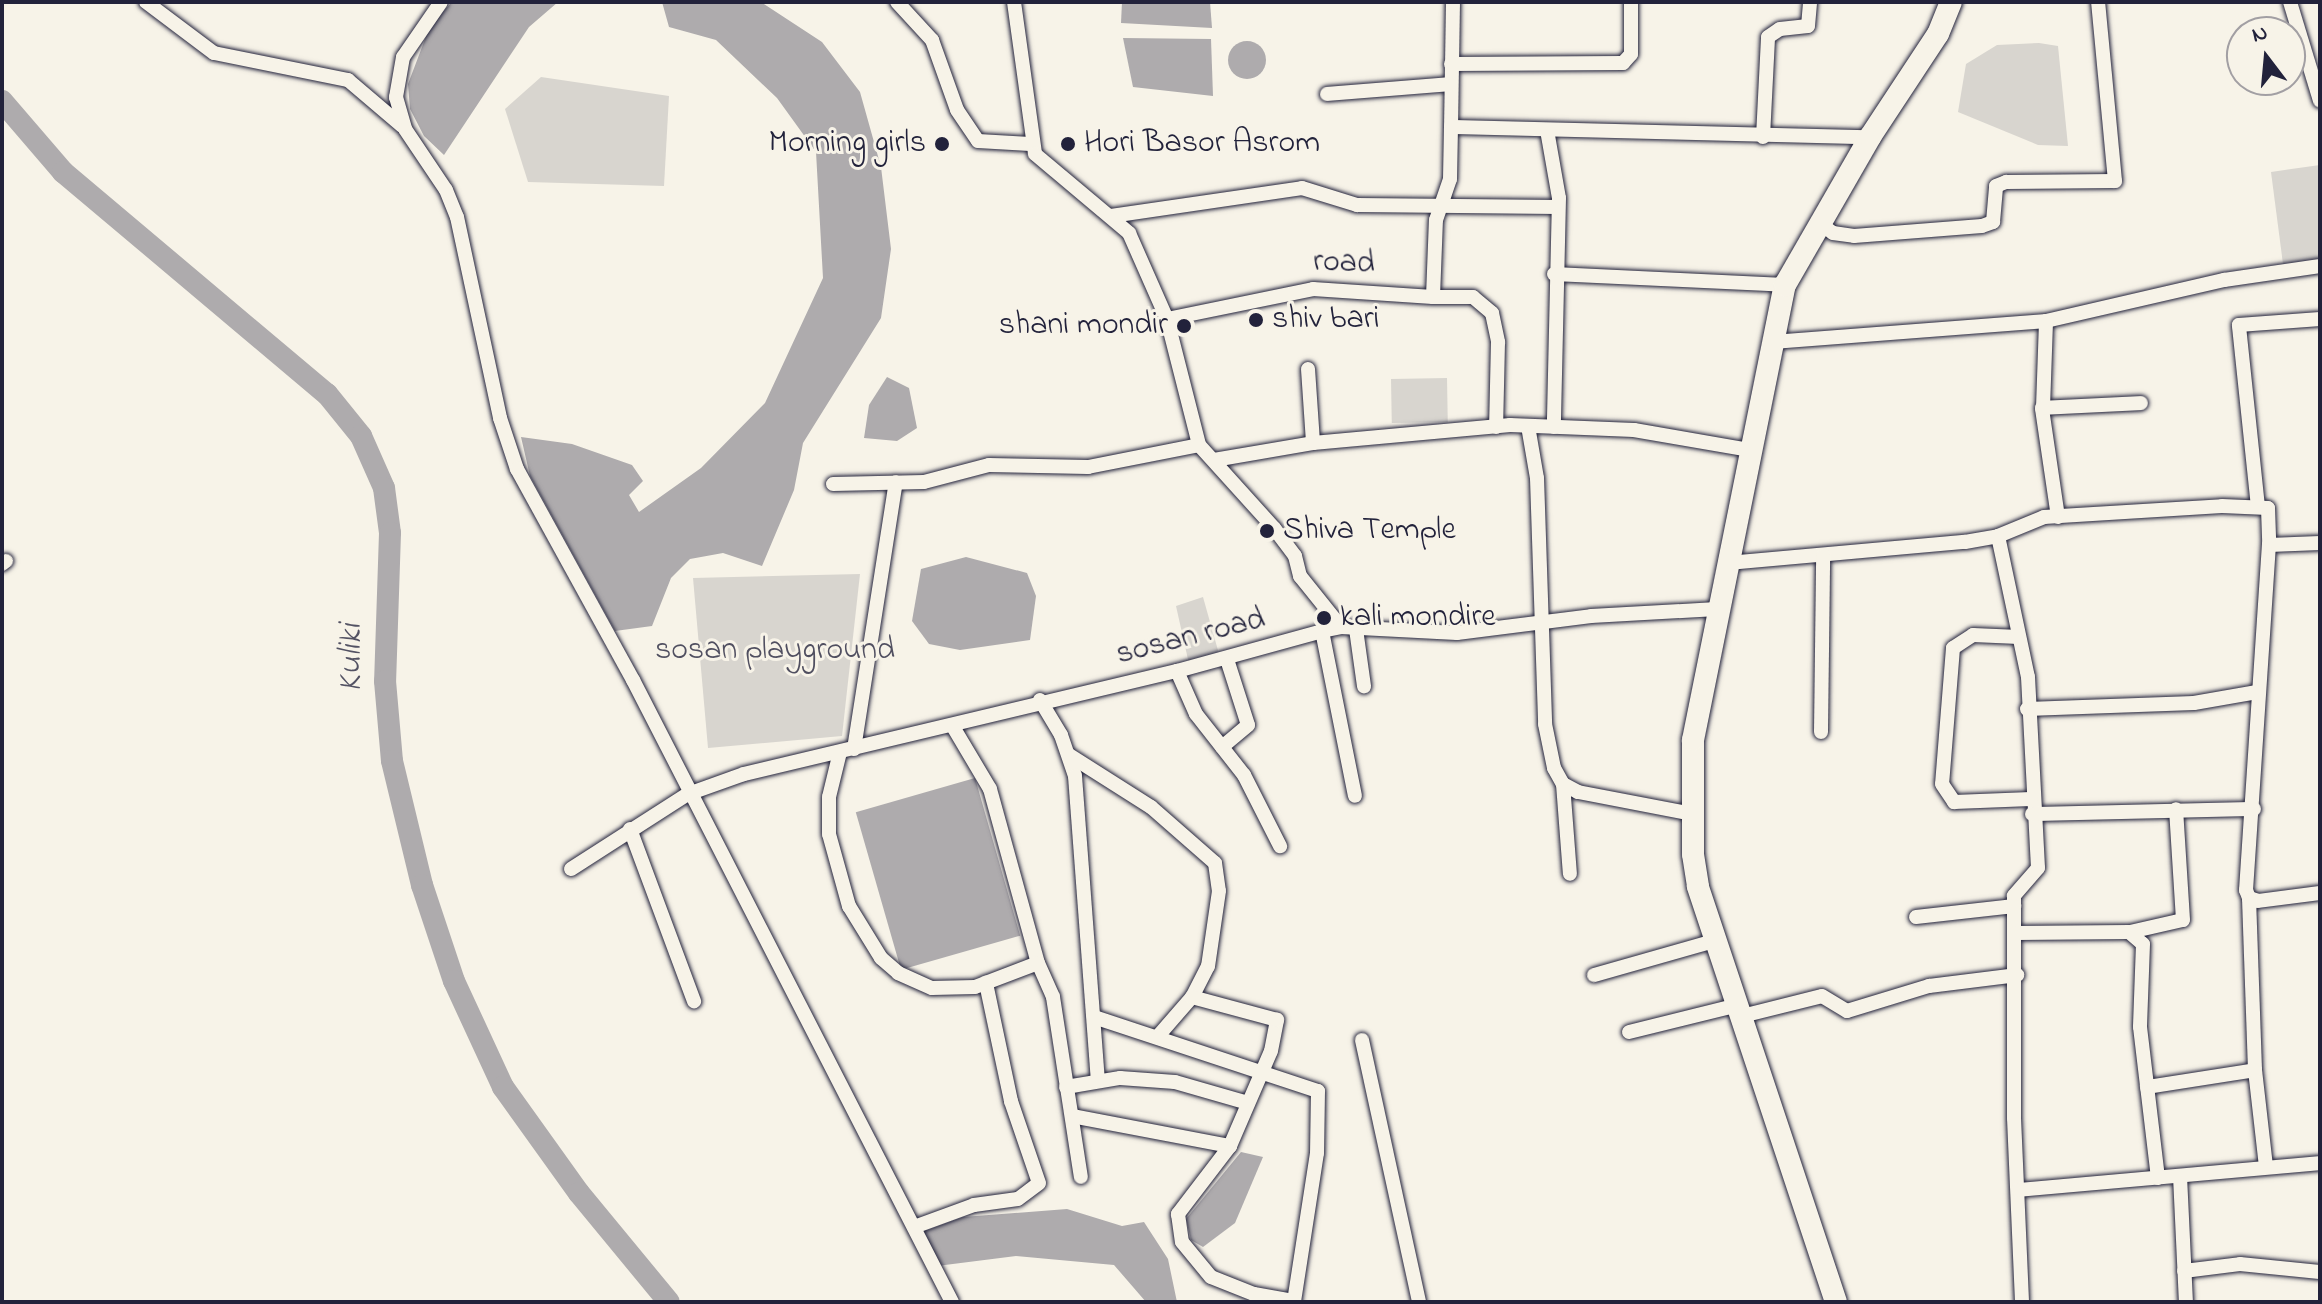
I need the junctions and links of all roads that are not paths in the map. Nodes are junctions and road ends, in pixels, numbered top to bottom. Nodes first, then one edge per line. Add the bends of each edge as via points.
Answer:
1 (146, 2) edge
2 (441, 2) edge
3 (897, 2) edge
4 (1014, 2) edge
5 (1453, 2) edge
6 (1631, 2) edge
7 (1810, 2) edge
8 (1951, 2) edge
9 (2098, 2) edge
10 (2290, 2) edge
11 (1451, 64) junction
12 (1451, 84) junction
13 (1327, 94) dead end
14 (2320, 101) edge
15 (1451, 127) junction
16 (405, 129) junction
17 (1547, 130) junction
18 (1763, 137) junction
19 (1870, 137) junction
20 (1030, 144) junction
21 (1558, 207) junction
22 (1439, 209) junction
23 (1111, 216) junction
24 (1821, 224) junction
25 (2320, 266) edge
26 (1554, 274) junction
27 (1785, 285) junction
28 (1433, 297) junction
29 (1167, 319) junction
30 (2320, 319) edge
31 (2046, 321) junction
32 (1773, 342) junction
33 (1308, 369) dead end
34 (2141, 403) dead end
35 (2043, 408) junction
36 (1528, 426) junction
37 (1496, 427) junction
38 (1554, 427) junction
39 (1313, 443) junction
40 (1750, 450) junction
41 (1206, 451) junction
42 (896, 482) junction
43 (833, 484) dead end
44 (2258, 507) junction
45 (2058, 517) junction
46 (1998, 536) junction
47 (2320, 543) edge
48 (2269, 544) junction
49 (1823, 556) junction
50 (1728, 563) junction
51 (1717, 609) junction
52 (1544, 621) junction
53 (1349, 628) junction
54 (1322, 631) junction
55 (2019, 637) junction
56 (1227, 659) junction
57 (1177, 671) junction
58 (1364, 686) dead end
59 (2257, 692) junction
60 (1040, 700) junction
61 (2027, 709) junction
62 (952, 725) junction
63 (1821, 732) dead end
64 (1222, 747) junction
65 (847, 750) junction
66 (1069, 755) junction
67 (1563, 784) junction
68 (688, 794) junction
69 (1355, 796) dead end
70 (2031, 807) junction
71 (2176, 809) junction
72 (2254, 809) junction
73 (1692, 814) junction
74 (630, 829) junction
75 (1280, 846) dead end
76 (571, 869) dead end
77 (1570, 874) dead end
78 (2320, 893) edge
79 (2249, 898) junction
80 (2014, 906) junction
81 (1916, 917) dead end
82 (2129, 932) junction
83 (2016, 933) junction
84 (1714, 941) junction
85 (1038, 963) junction
86 (1594, 975) dead end
87 (2017, 975) junction
88 (986, 983) junction
89 (1192, 997) junction
90 (694, 1001) dead end
91 (1740, 1010) junction
92 (1094, 1017) junction
93 (1629, 1032) dead end
94 (1159, 1035) junction
95 (1362, 1040) dead end
96 (2255, 1070) junction
97 (1261, 1071) junction
98 (1098, 1080) junction
99 (1066, 1087) junction
100 (2147, 1087) junction
101 (1248, 1103) junction
102 (1072, 1116) junction
103 (1230, 1146) junction
104 (2320, 1163) edge
105 (2266, 1166) junction
106 (2180, 1176) junction
107 (1081, 1177) dead end
108 (2158, 1178) junction
109 (2018, 1190) junction
110 (914, 1227) junction
111 (2184, 1271) junction
112 (2320, 1272) edge
113 (1294, 1301) edge
114 (952, 1302) edge
115 (1419, 1302) edge
116 (1836, 1302) edge
117 (2022, 1302) edge
118 (2186, 1302) edge

1 - 16 street via 214,53 348,80
2 - 16 street via 412,41 398,72 396,97
3 - 20 street via 932,40 957,110 978,141
4 - 20 street via 1025,59
5 - 11 street
6 - 11 street via 1631,54 1623,63
7 - 18 street via 1808,26 1780,29 1768,37
8 - 19 main road via 1938,34
9 - 24 street via 2115,181 2006,182 1996,186 1993,222 1982,226 1854,236 1833,233
10 - 14 street
11 - 12 street
12 - 13 street
12 - 15 street
15 - 17 street
15 - 22 street via 1450,179
16 - 68 street via 446,190 457,217 500,418 527,492 633,680
17 - 18 street
17 - 21 street
18 - 19 street
19 - 24 main road
20 - 23 street via 1043,163
21 - 22 street, road
21 - 26 street
22 - 23 street, road via 1346,204 1302,188
22 - 28 street
23 - 29 street via 1129,233
24 - 27 main road
25 - 31 street via 2224,280
26 - 27 street
26 - 38 street
27 - 32 main road
28 - 29 street, road via 1313,289
28 - 37 street, road via 1473,297 1492,313 1498,342
29 - 41 street
30 - 44 street via 2239,325
31 - 32 street
31 - 35 street
32 - 40 main road
33 - 39 street
34 - 35 street
35 - 45 street
36 - 37 street
36 - 38 street
36 - 52 street via 1537,478
37 - 39 street
38 - 40 street via 1634,430
39 - 41 street
40 - 50 main road
41 - 42 street via 1115,464 989,465 924,482
41 - 53 street, sosan road via 1274,528 1295,556 1300,576
42 - 43 street
42 - 65 street
44 - 45 street
44 - 48 street via 2268,508
45 - 46 street via 2032,519
46 - 49 street
46 - 55 street
47 - 48 street
48 - 59 street
49 - 50 street
49 - 63 street
50 - 51 main road
51 - 52 street, sosan road
51 - 73 main road via 1693,740
52 - 53 street, sosan road via 1457,633
52 - 67 street via 1545,724 1554,768
53 - 54 street, sosan road
53 - 58 street
54 - 56 street, sosan road
54 - 69 street
55 - 61 street via 2028,677
55 - 70 street via 1973,635 1953,648 1942,784 1954,802
56 - 57 street, sosan road
56 - 64 street via 1248,725
57 - 60 street, sosan road
57 - 64 street via 1196,714
59 - 61 street via 2194,703
59 - 72 street
60 - 62 street, sosan road
60 - 66 street
61 - 70 street
62 - 65 street, sosan road
62 - 85 street via 990,789
64 - 75 street via 1251,787
65 - 68 street, sosan road via 744,774
65 - 88 street via 829,797 829,834 849,906 881,958 898,973 932,988
66 - 89 street via 1151,807 1215,863 1219,891 1213,944
66 - 92 street via 1084,856
67 - 73 street via 1588,795
67 - 77 street
68 - 74 street, sosan road
68 - 110 street
70 - 71 street
70 - 80 street via 2038,868 2018,887
71 - 72 street
71 - 82 street via 2183,920
72 - 79 street
73 - 84 main road via 1698,886
74 - 76 street, sosan road
74 - 90 street
78 - 79 street
79 - 96 street
80 - 81 street
80 - 83 street
82 - 83 street
82 - 100 street via 2138,937 2145,953 2139,1010
83 - 87 street
84 - 86 street
84 - 91 main road
85 - 88 street
85 - 99 street via 1053,997
87 - 91 street via 1929,986 1847,1011 1822,996
87 - 109 street
88 - 110 street via 1011,1101 1039,1183 1018,1199 974,1205
89 - 94 street
89 - 97 street via 1277,1020
91 - 93 street
91 - 116 main road
92 - 94 street
92 - 98 street
94 - 97 street
95 - 115 street
96 - 100 street
96 - 105 street
97 - 101 street
97 - 113 street via 1311,1085 1321,1098
98 - 99 street
98 - 101 street via 1175,1082
99 - 102 street
100 - 108 street
101 - 103 street
102 - 103 street
102 - 107 street
103 - 113 street via 1178,1214 1182,1242 1211,1277 1254,1294
104 - 105 street
105 - 106 street
106 - 108 street
106 - 111 street
108 - 109 street
109 - 117 street
110 - 114 street
111 - 112 street via 2240,1264
111 - 118 street

